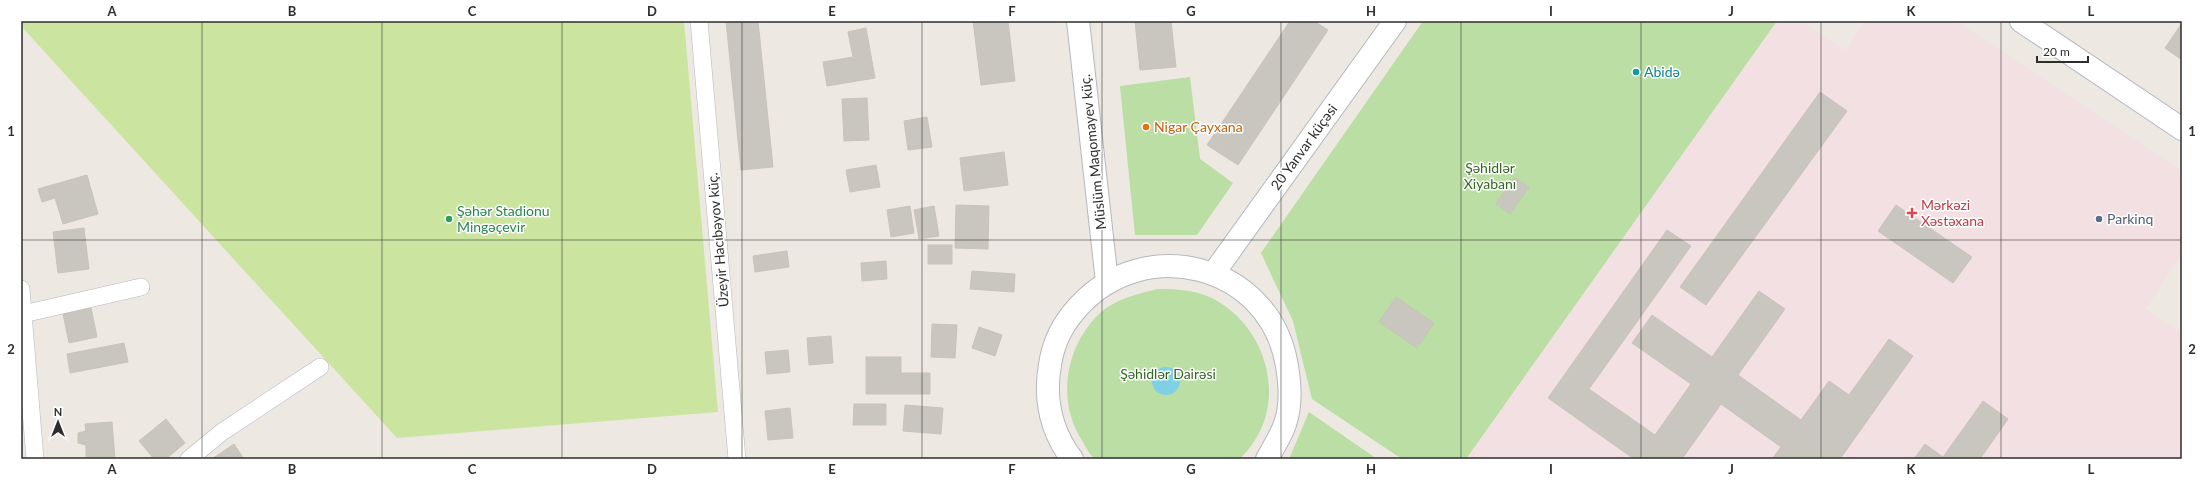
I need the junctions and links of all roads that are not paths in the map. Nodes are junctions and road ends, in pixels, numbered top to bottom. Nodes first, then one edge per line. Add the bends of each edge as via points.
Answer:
1 (699, 21) edge
2 (1078, 21) edge
3 (1395, 21) edge
4 (2021, 21) edge
5 (2182, 129) edge
6 (1213, 274) junction
7 (1107, 282) junction
8 (141, 287) dead end
9 (21, 289) edge
10 (23, 314) junction
11 (320, 367) dead end
12 (35, 459) edge
13 (189, 459) edge
14 (737, 459) edge
15 (1072, 459) edge
16 (1267, 459) edge

1 - 14 street, Üzeyir Hacıbəyov küç.
2 - 7 main road, Müslüm Maqomayev küç.
3 - 6 main road, 20 Yanvar küçəsi
4 - 5 main road
6 - 7 main road via 1170,265 1148,267
6 - 16 main road via 1233,283 1263,310 1283,345 1291,384 1285,424
7 - 15 main road via 1088,296 1072,314 1059,334 1051,357 1047,380 1048,404 1054,427 1064,449
8 - 10 street
9 - 10 street
10 - 12 street
11 - 13 street via 222,432

